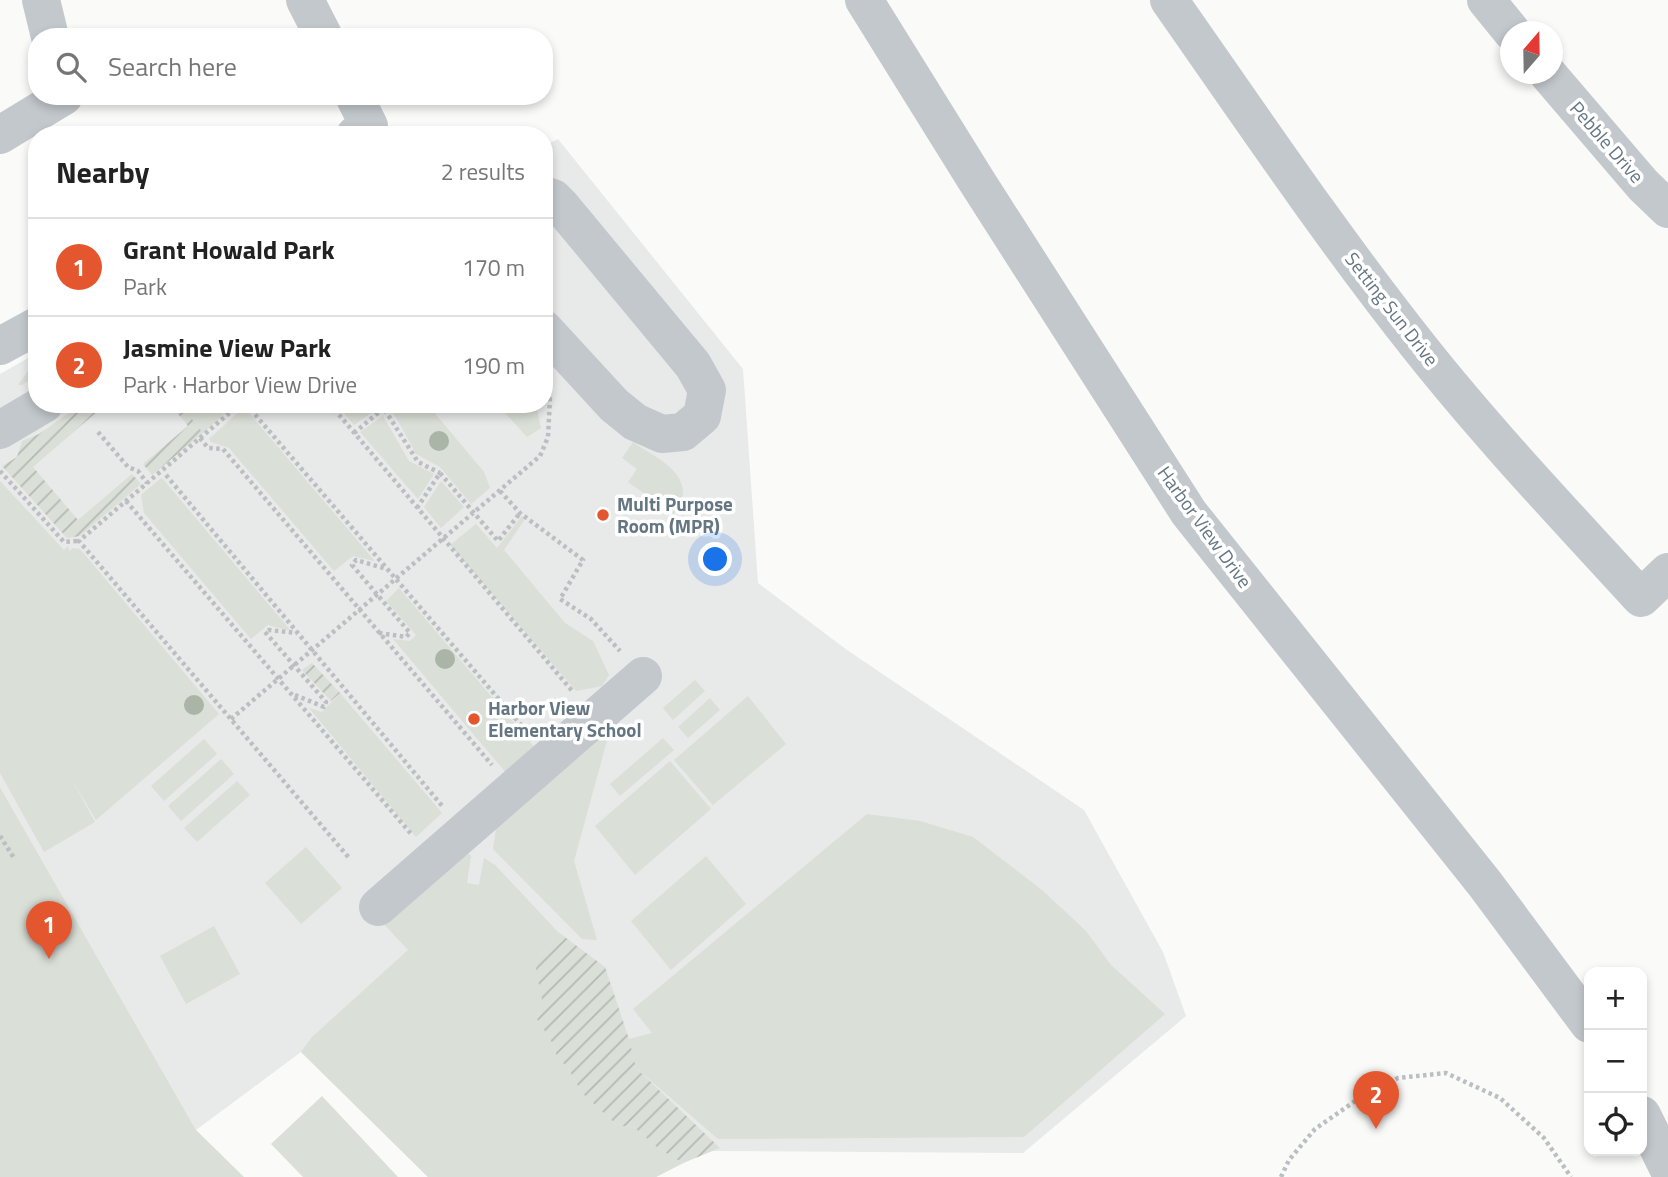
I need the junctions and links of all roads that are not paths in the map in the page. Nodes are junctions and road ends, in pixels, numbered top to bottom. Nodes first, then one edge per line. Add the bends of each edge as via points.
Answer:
1 (41, 0) edge
2 (305, 0) edge
3 (864, 0) edge
4 (1170, 0) edge
5 (1486, 0) edge
6 (1503, 21) edge
7 (48, 28) edge
8 (319, 28) edge
9 (1557, 84) edge
10 (49, 105) edge
11 (0, 135) edge
12 (553, 198) edge
13 (1668, 209) edge
14 (28, 331) edge
15 (553, 340) edge
16 (0, 346) edge
17 (28, 395) edge
18 (0, 412) edge
19 (28, 413) edge
20 (0, 429) edge
21 (1654, 585) edge
22 (643, 676) road end
23 (379, 907) dead end
24 (1584, 1017) edge
25 (1647, 1125) edge
26 (1668, 1168) edge

1 - 7 street
2 - 8 street
3 - 24 street, Harbor View Drive via 1189,513 1485,884
4 - 21 street, Setting Sun Drive via 1317,212 1420,348 1530,477
5 - 6 street
9 - 13 street, Pebble Drive
10 - 11 street
12 - 15 street via 694,365 707,390 702,416 683,432 662,434 635,422
14 - 16 street
17 - 18 street
19 - 20 street
22 - 23 street
25 - 26 street

